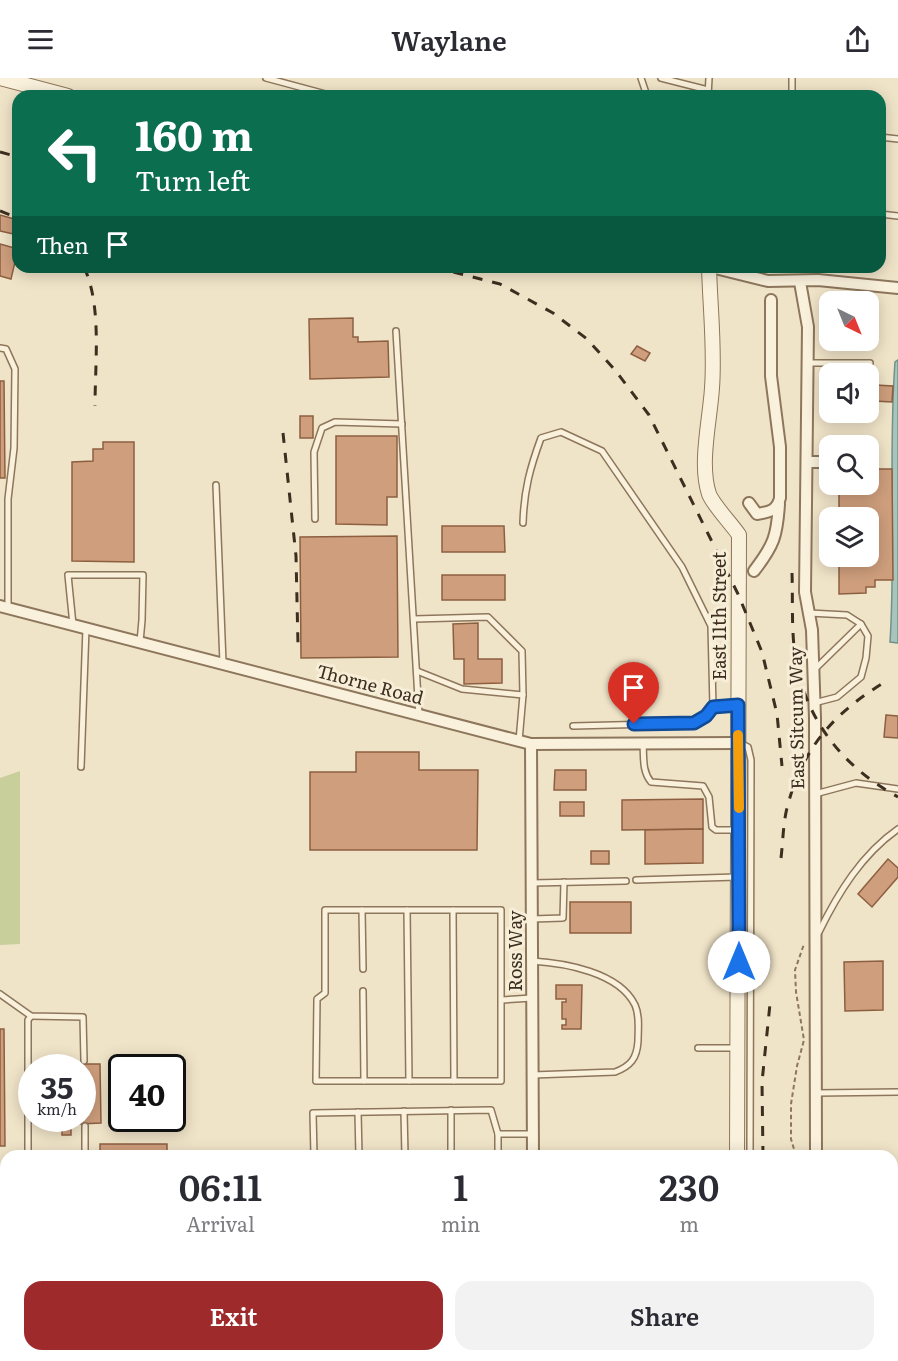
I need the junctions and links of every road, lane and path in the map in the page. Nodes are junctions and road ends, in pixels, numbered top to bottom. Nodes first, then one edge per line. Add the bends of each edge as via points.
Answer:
1 (0, 78) edge
2 (266, 78) edge
3 (661, 78) edge
4 (674, 80) edge
5 (45, 90) edge
6 (311, 90) edge
7 (700, 90) edge
8 (710, 273) edge
9 (735, 273) edge
10 (800, 282) junction
11 (898, 288) edge
12 (771, 300) dead end
13 (396, 331) dead end
14 (0, 348) edge
15 (808, 363) junction
16 (819, 363) edge
17 (402, 424) junction
18 (808, 462) junction
19 (819, 462) edge
20 (216, 485) dead end
21 (8, 498) junction
22 (0, 499) edge
23 (749, 504) dead end
24 (779, 504) junction
25 (315, 519) dead end
26 (523, 523) dead end
27 (754, 571) dead end
28 (4, 607) edge
29 (809, 613) junction
30 (414, 619) junction
31 (73, 624) junction
32 (861, 624) junction
33 (86, 628) junction
34 (140, 642) junction
35 (223, 663) junction
36 (417, 671) junction
37 (813, 671) junction
38 (523, 695) junction
39 (814, 703) junction
40 (738, 705) junction
41 (713, 707) junction
42 (419, 715) junction
43 (573, 726) dead end
44 (519, 741) junction
45 (738, 743) junction
46 (531, 744) junction
47 (643, 744) junction
48 (81, 767) dead end
49 (898, 789) edge
50 (814, 794) junction
51 (898, 829) edge
52 (739, 830) junction
53 (739, 876) junction
54 (626, 880) dead end
55 (636, 880) dead end
56 (564, 882) junction
57 (532, 883) junction
58 (362, 910) junction
59 (407, 910) junction
60 (453, 910) junction
61 (532, 920) junction
62 (811, 938) junction
63 (532, 961) junction
64 (363, 969) dead end
65 (363, 991) dead end
66 (0, 994) edge
67 (532, 998) junction
68 (502, 1000) junction
69 (31, 1016) junction
70 (698, 1048) dead end
71 (737, 1048) junction
72 (84, 1054) edge
73 (533, 1075) junction
74 (364, 1081) junction
75 (409, 1081) junction
76 (454, 1081) junction
77 (898, 1092) edge
78 (816, 1093) junction
79 (451, 1110) junction
80 (404, 1111) junction
81 (358, 1112) junction
82 (85, 1132) edge
83 (498, 1134) junction
84 (533, 1134) junction
85 (28, 1150) edge
86 (85, 1150) edge
87 (314, 1150) edge
88 (359, 1150) edge
89 (405, 1150) edge
90 (451, 1150) edge
91 (498, 1150) edge
92 (533, 1150) edge
93 (737, 1150) edge
94 (750, 1150) edge
95 (794, 1150) edge
96 (816, 1150) edge

1 - 5 street
2 - 6 lane
3 - 4 lane
4 - 7 lane
8 - 40 street, East 11th Street via 712,386 706,473 712,500 739,535
9 - 10 street via 768,281
10 - 11 street via 818,280
10 - 15 street, East Sitcum Way via 808,327
12 - 24 street, East 11th Street via 771,376 781,471
13 - 17 lane
14 - 21 lane via 6,349 15,369 14,448
15 - 16 lane
15 - 18 street, East Sitcum Way
17 - 25 lane via 334,422 322,428 314,452
17 - 30 lane
18 - 19 street
18 - 29 street, East Sitcum Way via 805,592
20 - 35 lane
21 - 22 lane
21 - 28 lane
23 - 24 street via 757,514 774,510
24 - 27 street, East 11th Street via 777,530 770,550
26 - 41 lane via 530,466 541,438 561,432 602,451 682,567 704,609 711,626
28 - 31 street, Thorne Road
29 - 32 lane via 847,615
29 - 37 street, East Sitcum Way
30 - 36 lane
30 - 38 lane via 488,617 522,651
31 - 33 street, Thorne Road
31 - 34 lane via 68,575 143,575
32 - 37 lane
32 - 39 lane via 868,636 861,677 837,697
33 - 34 street, Thorne Road
33 - 48 lane
34 - 35 street, Thorne Road
35 - 42 street, Thorne Road
36 - 38 lane via 462,689
36 - 42 lane
37 - 39 street, East Sitcum Way
38 - 44 lane
39 - 50 street, East Sitcum Way
40 - 41 lane
40 - 45 street, East 11th Street
41 - 43 lane via 694,723
42 - 44 street, Thorne Road
44 - 46 street, Thorne Road
45 - 47 street, Thorne Road
45 - 52 street, East 11th Street
45 - 94 lane via 748,747 751,760
46 - 47 street, Thorne Road
46 - 57 street, Ross Way
47 - 52 lane via 646,776 651,782 703,786 709,797 712,827
49 - 50 lane via 856,783
50 - 62 street, East Sitcum Way
51 - 62 lane via 842,887
52 - 53 street, East 11th Street
53 - 55 lane
53 - 71 street, East 11th Street
54 - 56 lane
56 - 57 lane
56 - 61 lane via 563,918
57 - 61 street, Ross Way
58 - 59 lane
58 - 64 lane
58 - 74 lane via 325,910 326,993 317,999 316,1081
59 - 60 lane
59 - 75 lane
60 - 68 lane via 501,910
60 - 76 lane
61 - 63 street, Ross Way
62 - 78 street, East Sitcum Way
62 - 95 path via 795,970 804,1040 791,1104
63 - 67 street, Ross Way
63 - 73 lane via 572,966 616,983 628,994 638,1016 638,1050 627,1068 615,1072
65 - 74 lane
66 - 69 lane
67 - 68 lane
67 - 73 street, Ross Way
68 - 76 lane via 501,1082
69 - 72 lane via 83,1017
69 - 85 lane
70 - 71 lane
71 - 93 street, East 11th Street
73 - 84 street, Ross Way
74 - 75 lane
75 - 76 lane
77 - 78 lane
78 - 96 street, East Sitcum Way
79 - 80 lane
79 - 83 lane via 491,1110
79 - 90 lane
80 - 81 lane
80 - 89 lane
81 - 87 lane via 313,1113
81 - 88 lane
82 - 86 lane
83 - 84 lane
83 - 91 lane
84 - 92 street, Ross Way

